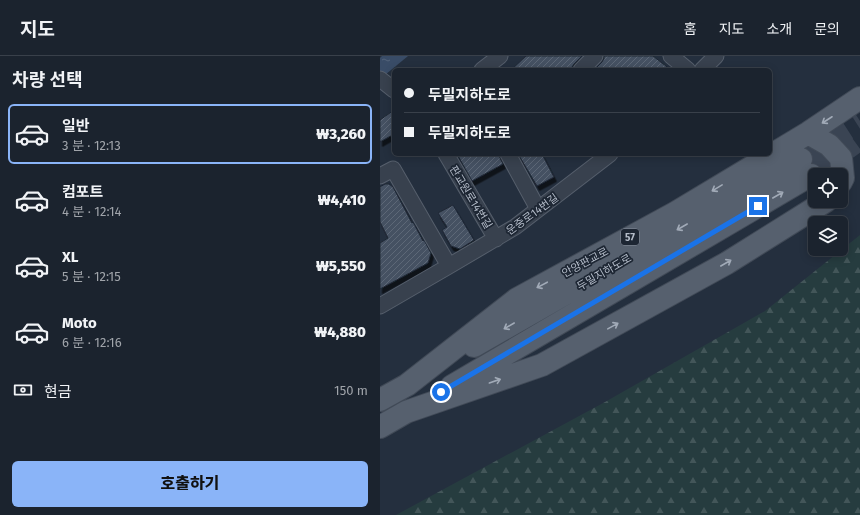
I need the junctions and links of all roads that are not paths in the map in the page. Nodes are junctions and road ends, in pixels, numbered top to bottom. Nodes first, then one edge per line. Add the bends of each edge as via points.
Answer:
1 (500, 56) edge
2 (595, 56) edge
3 (671, 56) edge
4 (716, 56) edge
5 (485, 68) edge
6 (583, 68) edge
7 (686, 68) edge
8 (704, 68) edge
9 (380, 79) edge
10 (392, 88) edge
11 (860, 98) edge
12 (808, 132) junction
13 (772, 154) edge
14 (447, 156) edge
15 (509, 156) edge
16 (607, 156) edge
17 (769, 156) edge
18 (842, 168) edge
19 (380, 176) edge
20 (860, 176) edge
21 (848, 185) edge
22 (815, 208) edge
23 (538, 209) junction
24 (496, 239) junction
25 (449, 266) junction
26 (380, 306) edge
27 (407, 385) junction
28 (380, 400) edge
29 (406, 412) junction
30 (380, 427) edge

1 - 5 street
2 - 6 street
3 - 7 street
4 - 8 street
9 - 10 street
11 -> 12 main road, 안양판교로 / 57
12 -> 13 main road, 안양판교로 / 57
12 - 18 main road via 829,145 841,158
14 - 24 street, 판교원로14번길
15 - 23 street
16 - 23 street, 운중로14번길
17 -> 27 main road, 안양판교로 / 57 via 675,213 517,299
19 - 25 street via 393,169
20 - 21 main road
29 -> 22 main road, 57 via 542,365 727,263
23 - 24 street, 운중로14번길
24 - 25 street, 운중로14번길
25 - 26 street, 운중로14번길
27 - 28 main road, 안양판교로 / 57
29 -> 27 main road, 두밀지하도로 / 57 via 476,372 806,167
29 - 30 main road, 57

